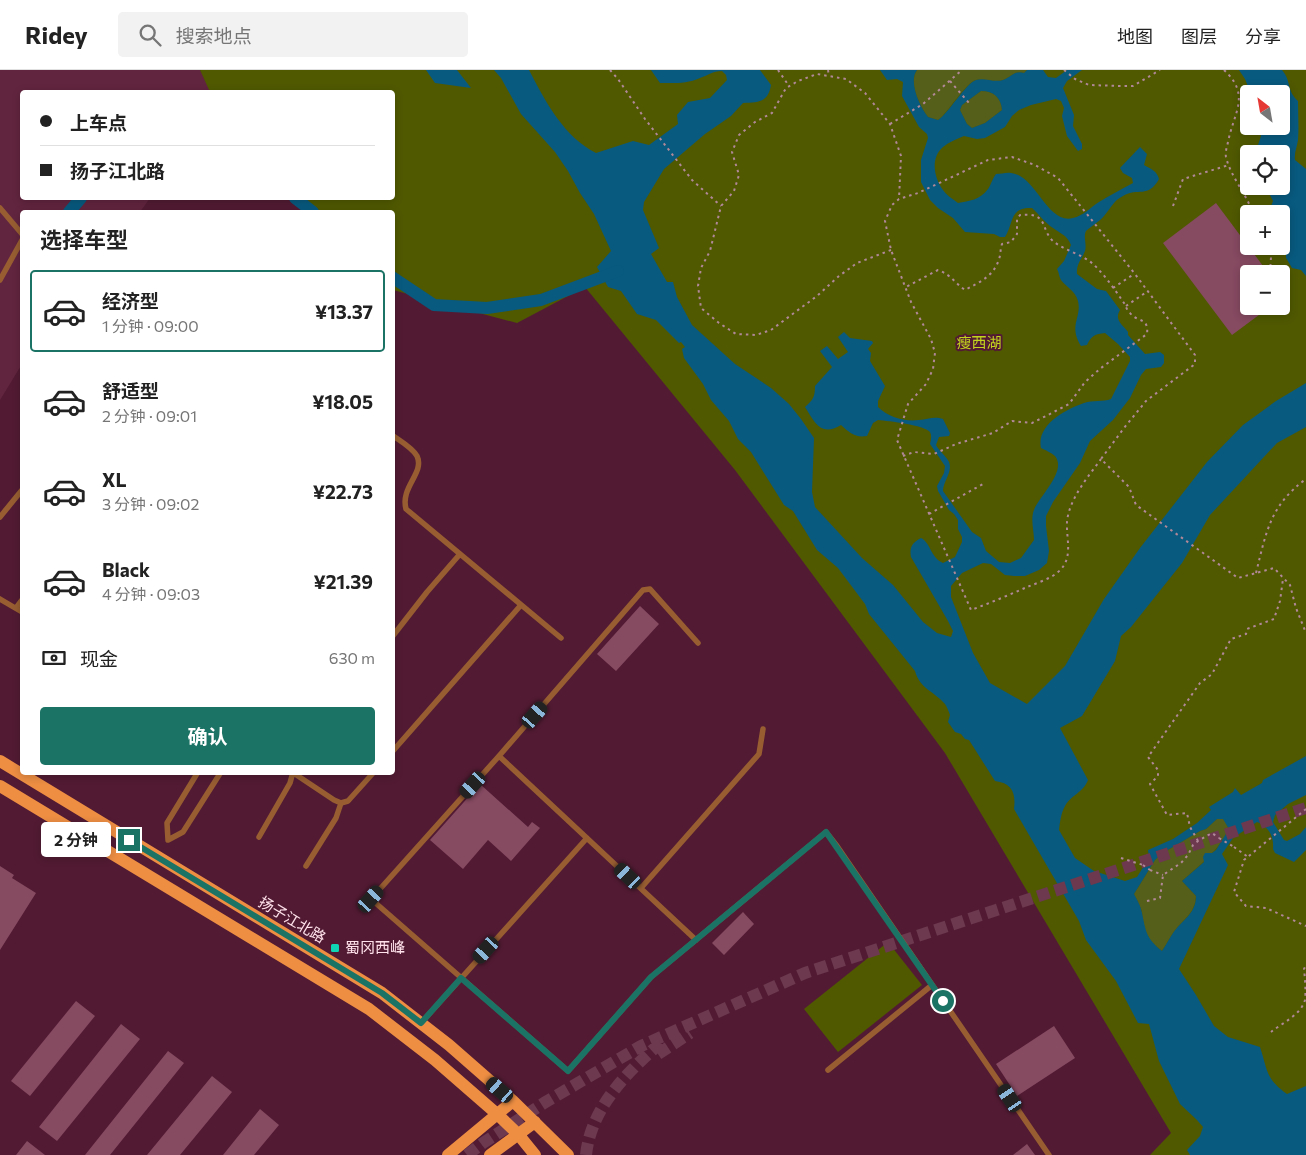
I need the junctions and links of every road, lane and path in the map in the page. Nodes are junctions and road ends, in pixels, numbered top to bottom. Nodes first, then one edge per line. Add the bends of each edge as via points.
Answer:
1 (610, 70) edge
2 (778, 70) edge
3 (828, 70) edge
4 (962, 70) edge
5 (1064, 70) edge
6 (1160, 70) edge
7 (1224, 70) edge
8 (829, 76) junction
9 (950, 81) junction
10 (790, 86) junction
11 (969, 102) dead end
12 (890, 124) junction
13 (1229, 165) junction
14 (899, 199) junction
15 (1250, 205) edge
16 (722, 206) junction
17 (1173, 206) dead end
18 (0, 208) edge
19 (20, 232) edge
20 (20, 244) edge
21 (891, 250) junction
22 (1135, 274) junction
23 (0, 280) edge
24 (906, 287) junction
25 (1113, 288) junction
26 (1148, 291) junction
27 (1126, 306) junction
28 (395, 437) edge
29 (903, 456) junction
30 (1101, 459) junction
31 (1306, 479) edge
32 (984, 484) dead end
33 (20, 492) edge
34 (929, 514) junction
35 (0, 517) edge
36 (460, 554) junction
37 (1256, 573) junction
38 (1284, 579) junction
39 (0, 599) edge
40 (20, 603) edge
41 (522, 605) junction
42 (16, 608) junction
43 (20, 611) edge
44 (395, 633) edge
45 (1306, 633) edge
46 (561, 638) dead end
47 (698, 643) dead end
48 (763, 729) dead end
49 (395, 749) edge
50 (499, 756) junction
51 (0, 762) edge
52 (20, 774) edge
53 (21, 775) edge
54 (196, 775) edge
55 (219, 775) edge
56 (292, 775) edge
57 (296, 775) edge
58 (371, 775) edge
59 (0, 786) edge
60 (341, 803) junction
61 (1306, 809) edge
62 (259, 837) dead end
63 (587, 838) junction
64 (1198, 840) junction
65 (1248, 857) junction
66 (1121, 858) dead end
67 (306, 866) dead end
68 (1163, 875) junction
69 (641, 888) junction
70 (1147, 901) dead end
71 (1306, 926) edge
72 (696, 940) junction
73 (1306, 965) edge
74 (461, 978) junction
75 (932, 985) junction
76 (1306, 1000) edge
77 (421, 1023) junction
78 (1271, 1032) dead end
79 (828, 1070) dead end
80 (513, 1101) junction
81 (497, 1114) junction
82 (535, 1122) junction
83 (518, 1134) junction
84 (448, 1155) edge
85 (490, 1155) edge
86 (535, 1155) edge
87 (568, 1155) edge
88 (1049, 1155) edge

1 - 16 path via 692,180
2 - 10 path
3 - 8 path
4 - 9 path
5 - 6 path via 1074,79 1089,85 1133,86
7 - 13 path via 1237,84 1240,95 1226,155
8 - 10 path via 817,74
8 - 12 path via 846,79 865,94
9 - 11 path
9 - 12 path via 923,104
10 - 16 path via 772,113 740,135 732,152 739,175 734,191
12 - 14 path via 901,156
13 - 15 path
13 - 17 path via 1183,179
14 - 21 path via 892,204 885,221
14 - 22 path via 988,160 1012,157 1058,178
16 - 21 path via 698,286 701,308 736,334 756,335 771,330 839,276 857,264
18 - 19 lane
20 - 23 lane
21 - 24 path
22 - 25 path
22 - 26 path
24 - 25 path via 938,270 948,273 965,290 982,281 993,272 1002,244 1011,242 1017,234 1020,215 1036,216 1044,222 1052,240 1092,263
24 - 29 path via 935,353 930,377 908,404 904,415 897,440
25 - 27 path
26 - 27 path
26 - 30 path via 1194,355 1195,364 1146,401
27 - 29 path via 1129,313 1144,321 1148,327 1147,334 1085,382 1069,404 1032,423 1012,421 993,433 934,454 914,452
28 - 36 lane via 410,448 419,464 404,500 406,509
29 - 34 path
30 - 34 path via 1068,511 1069,550 1058,572 1044,581 971,610
30 - 37 path via 1128,487 1136,505 1216,564 1238,578
31 - 37 path via 1292,489 1274,513
32 - 34 path
33 - 35 lane
36 - 41 lane
36 - 44 lane
37 - 38 path via 1274,568
38 - 45 path via 1290,586
38 - 64 path via 1274,619 1231,639 1212,674 1200,683 1148,757 1158,770 1158,776 1150,784 1167,816 1187,813 1190,827
39 - 42 lane
40 - 42 lane
41 - 46 lane
41 - 49 lane
42 - 43 lane
47 - 50 lane via 650,589 643,590
48 - 69 lane via 760,754
50 - 63 lane
50 - 74 lane via 371,899
51 - 52 main road, 扬子江北路
53 - 77 main road, 扬子江北路 via 382,993
54 - 55 lane via 167,823 168,840 183,832
56 - 62 lane
57 - 60 lane
58 - 60 lane via 348,801
59 - 81 main road via 370,1009 436,1060
60 - 67 lane via 336,818
61 - 65 path
63 - 69 lane
63 - 74 lane
64 - 65 path, bridge via 1212,833
64 - 68 path via 1188,856
65 - 71 path via 1244,860 1234,892 1246,906 1266,908
66 - 68 path, bridge
68 - 70 path via 1160,898
69 - 72 lane
72 - 74 lane via 651,977 568,1071
72 - 75 lane via 826,832
73 - 76 path
74 - 77 lane
75 - 79 lane
75 - 88 lane
76 - 78 path via 1290,1019
77 - 80 main road, 扬子江北路
80 - 81 main road
80 - 82 main road, 扬子江北路
81 - 83 main road
81 - 84 main road
82 - 83 main road
82 - 87 main road, 扬子江北路
83 - 85 main road
83 - 86 main road

